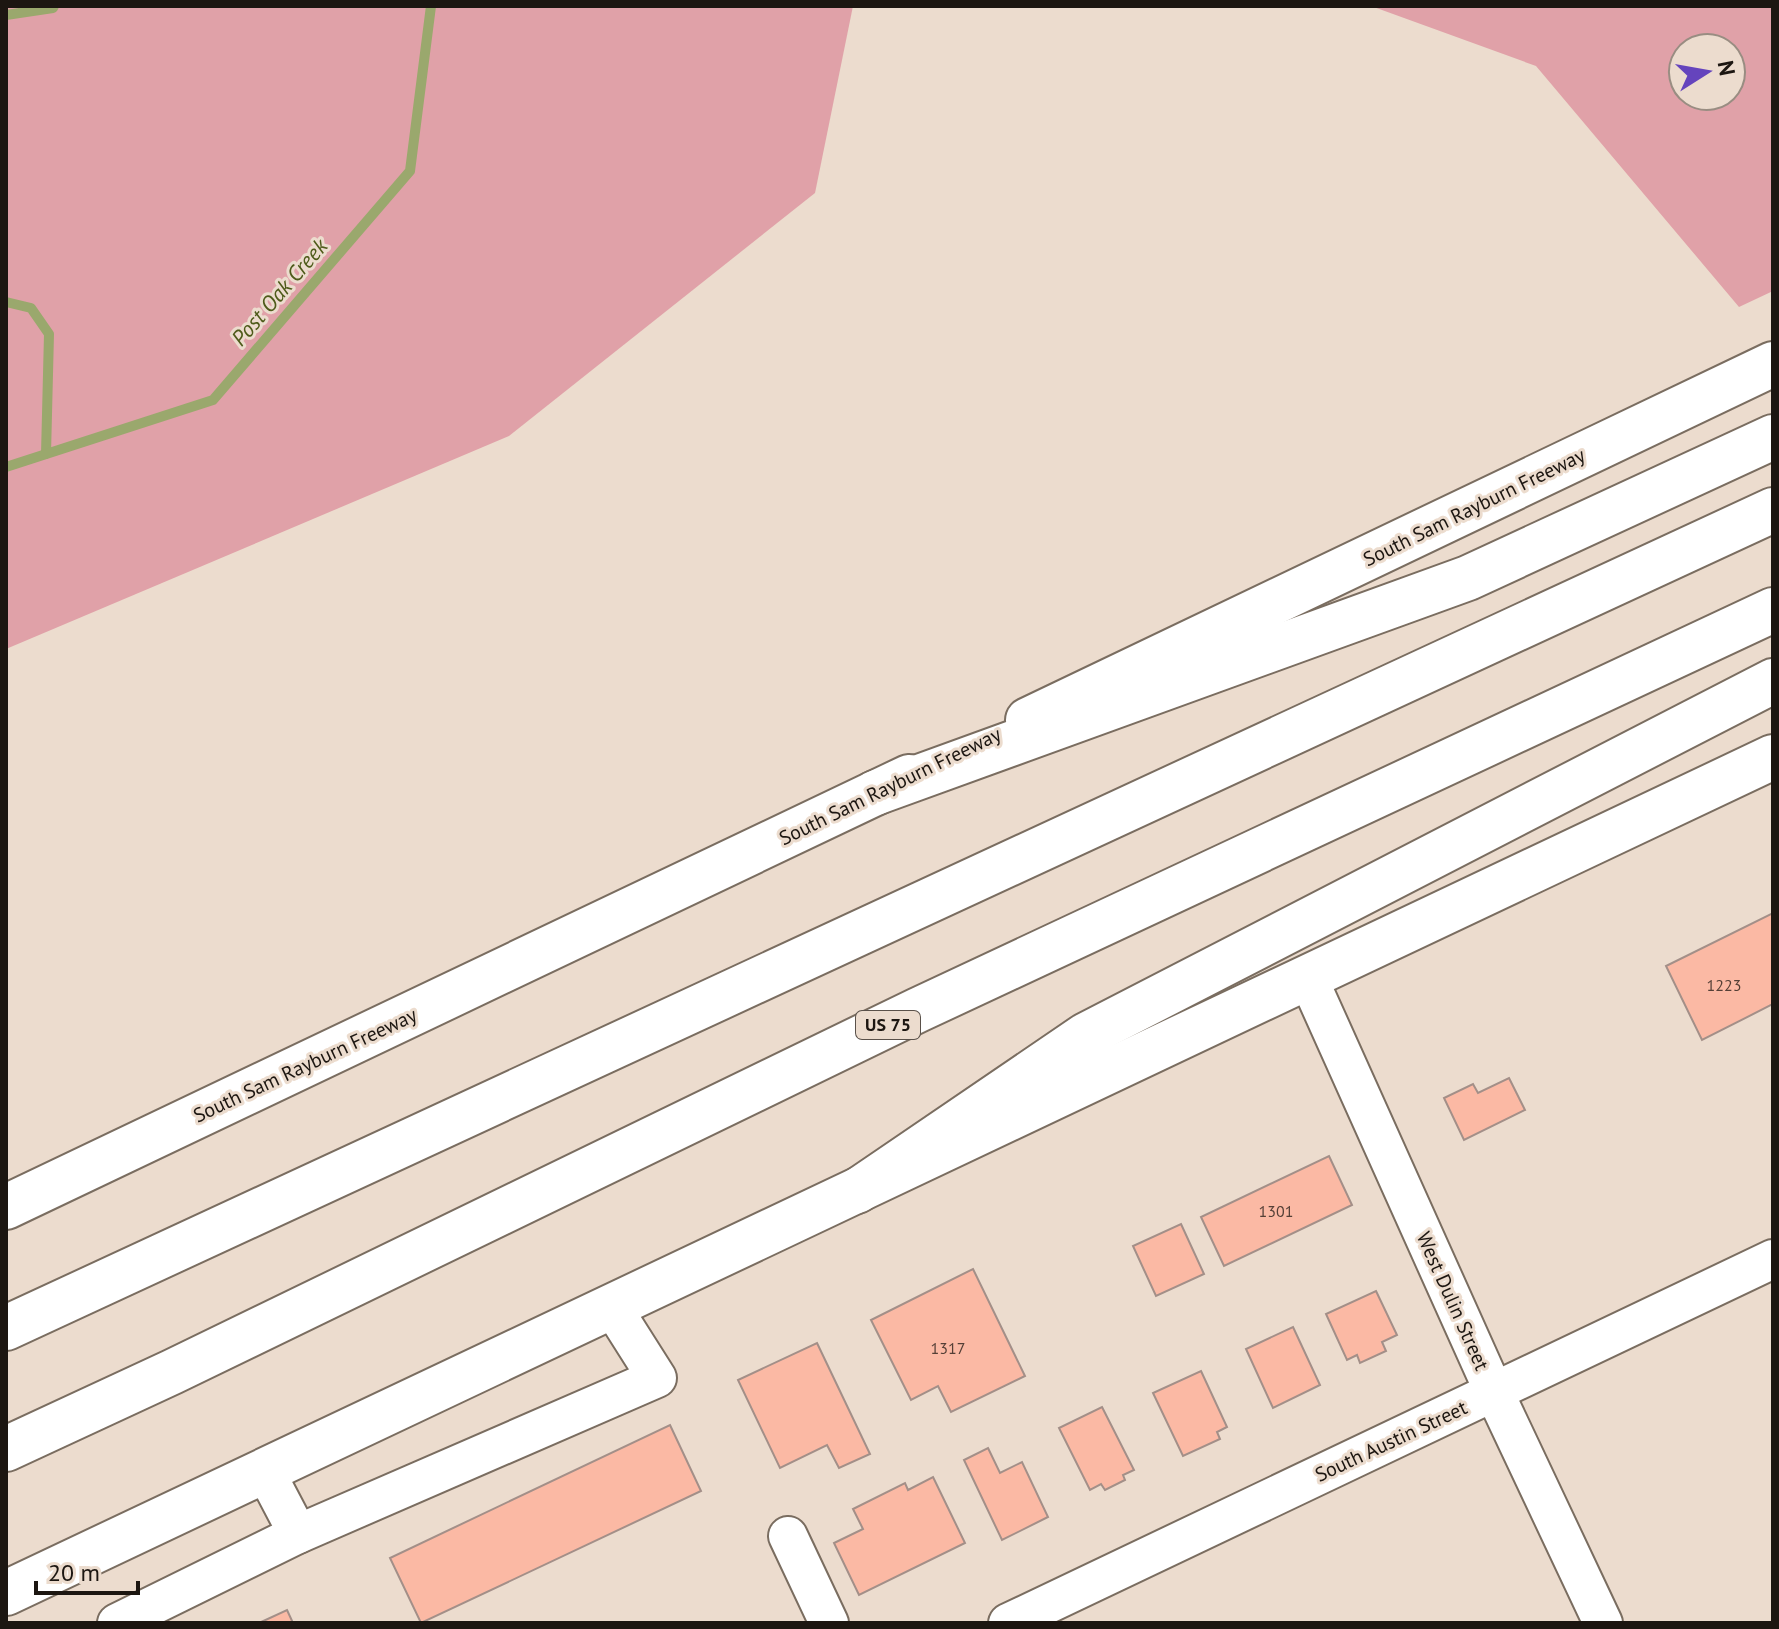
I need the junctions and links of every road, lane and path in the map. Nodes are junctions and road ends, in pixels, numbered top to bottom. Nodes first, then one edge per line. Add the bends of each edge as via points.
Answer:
1 (1773, 364) edge
2 (1773, 437) edge
3 (1773, 510) edge
4 (1773, 610) edge
5 (1773, 681) edge
6 (1772, 760) edge
7 (875, 793) junction
8 (1308, 978) junction
9 (857, 1191) junction
10 (6, 1207) edge
11 (1773, 1259) edge
12 (612, 1307) junction
13 (6, 1328) edge
14 (1494, 1392) junction
15 (6, 1449) edge
16 (265, 1471) junction
17 (298, 1534) junction
18 (788, 1536) dead end
19 (6, 1593) edge
20 (117, 1623) edge
21 (829, 1623) edge
22 (1008, 1623) edge
23 (1603, 1623) edge

1 - 7 main road, South Sam Rayburn Freeway
2 - 7 main road via 1468,578
3 - 13 main road
4 - 15 main road, US 75 via 918,1010
5 - 9 main road via 1086,1035
6 - 8 main road
7 - 10 main road, South Sam Rayburn Freeway
8 - 9 main road
8 - 14 street, West Dulin Street
9 - 12 main road
11 - 14 street, South Austin Street
12 - 16 main road
12 - 17 street via 657,1378
14 - 22 street, South Austin Street
14 - 23 street, West Dulin Street
16 - 17 street
16 - 19 main road
17 - 20 street
18 - 21 street

